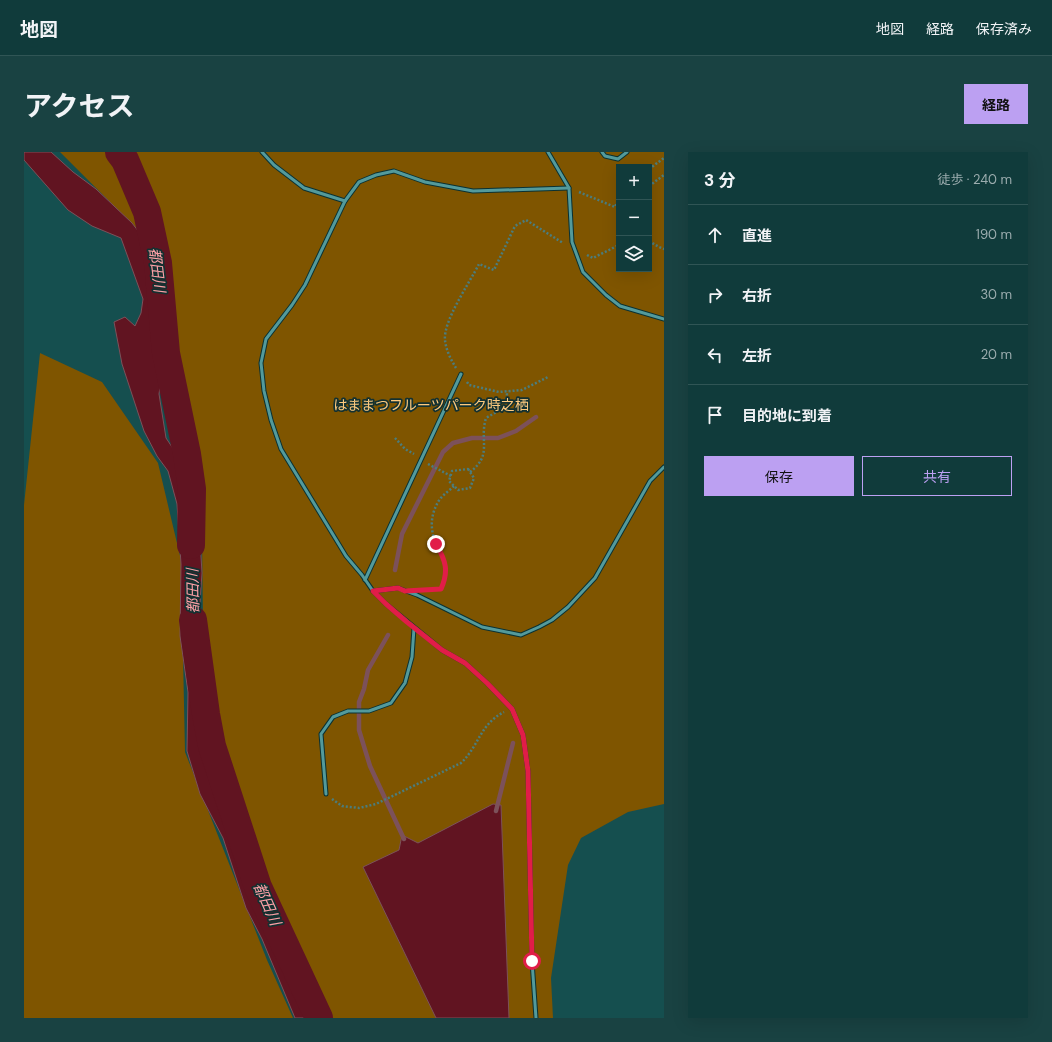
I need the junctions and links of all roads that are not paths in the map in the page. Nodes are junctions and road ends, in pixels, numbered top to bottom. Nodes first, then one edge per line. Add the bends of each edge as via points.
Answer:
1 (262, 152) edge
2 (548, 152) edge
3 (602, 152) edge
4 (627, 152) edge
5 (569, 188) junction
6 (345, 201) junction
7 (664, 319) edge
8 (461, 374) road end
9 (664, 467) edge
10 (365, 580) junction
11 (373, 591) junction
12 (414, 628) junction
13 (326, 794) road end
14 (536, 1018) edge

1 - 6 lane via 274,165 304,188
2 - 5 lane
3 - 4 lane via 605,156 618,159
5 - 6 lane via 473,191 425,182 394,171 359,182
5 - 7 lane via 572,242 583,272 620,306
6 - 10 lane via 305,285 266,339 262,363 270,420 281,449 346,556
8 - 10 lane
9 - 11 lane via 650,481 595,578 568,607 552,620 533,630 521,635 482,627 398,588
10 - 11 lane
11 - 12 lane
12 - 13 lane via 412,657 405,683 391,703 369,711 348,711 333,717 321,734
12 - 14 lane via 442,650 465,663 487,683 512,709 523,735 528,771 532,961

